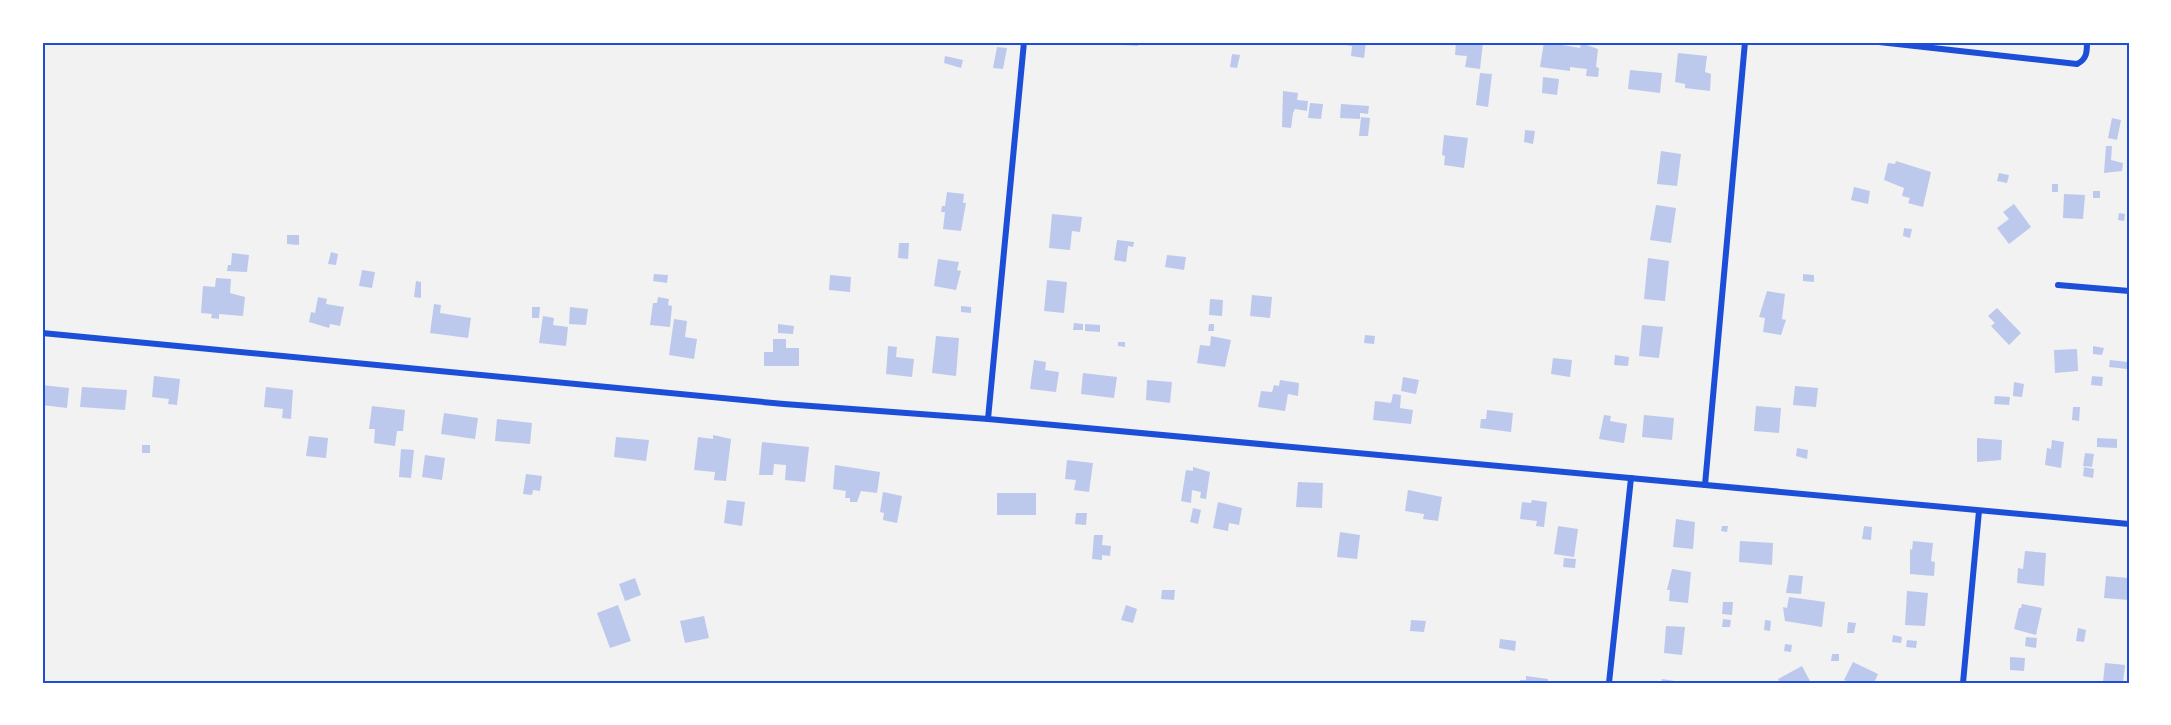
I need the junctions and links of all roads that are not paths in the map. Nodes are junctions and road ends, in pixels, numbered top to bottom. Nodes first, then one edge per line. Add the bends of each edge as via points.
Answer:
1 (1024, 42) edge
2 (1745, 42) edge
3 (1879, 42) edge
4 (2087, 42) edge
5 (2058, 285) dead end
6 (2129, 291) edge
7 (42, 333) edge
8 (988, 419) junction
9 (1631, 478) junction
10 (1705, 485) junction
11 (1979, 511) junction
12 (2129, 524) edge
13 (1609, 683) edge
14 (1963, 683) edge

1 - 8 street
2 - 10 street
3 - 4 street via 2077,64 2086,55
5 - 6 street
7 - 8 street via 784,404
8 - 9 street
9 - 10 street
9 - 13 street
10 - 11 street
11 - 12 street
11 - 14 street

